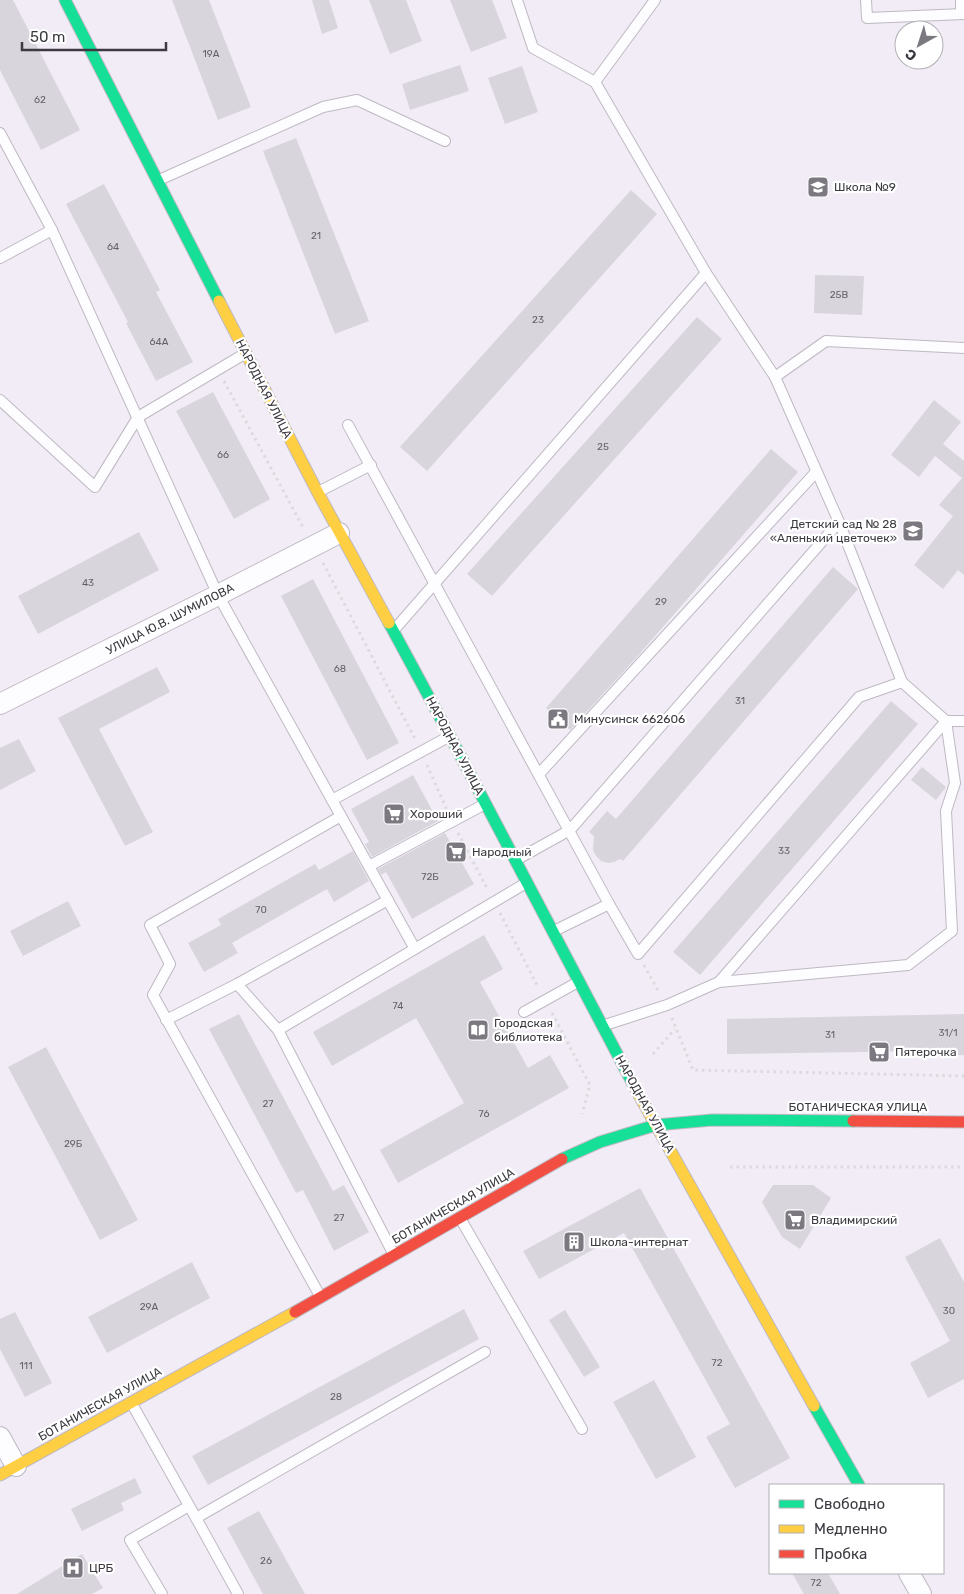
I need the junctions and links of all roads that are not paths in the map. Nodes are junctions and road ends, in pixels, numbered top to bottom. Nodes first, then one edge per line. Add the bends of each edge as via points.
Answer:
1 (65, 0) edge
2 (517, 0) edge
3 (655, 0) edge
4 (866, 0) edge
5 (961, 0) edge
6 (963, 14) edge
7 (595, 82) junction
8 (0, 133) edge
9 (445, 141) dead end
10 (158, 181) junction
11 (52, 230) junction
12 (0, 258) edge
13 (706, 273) junction
14 (964, 348) edge
15 (246, 353) junction
16 (774, 377) junction
17 (0, 400) edge
18 (138, 417) junction
19 (348, 425) dead end
20 (371, 465) junction
21 (816, 472) junction
22 (318, 493) junction
23 (839, 522) junction
24 (339, 533) junction
25 (435, 583) junction
26 (218, 595) junction
27 (392, 632) junction
28 (902, 682) junction
29 (0, 704) edge
30 (946, 721) junction
31 (964, 721) edge
32 (450, 736) junction
33 (539, 774) junction
34 (332, 800) junction
35 (486, 804) junction
36 (340, 816) junction
37 (570, 830) junction
38 (516, 860) junction
39 (369, 866) junction
40 (527, 882) junction
41 (388, 900) junction
42 (610, 904) junction
43 (553, 931) junction
44 (415, 949) junction
45 (579, 981) junction
46 (719, 982) junction
47 (237, 984) junction
48 (524, 1012) dead end
49 (166, 1020) junction
50 (603, 1026) junction
51 (278, 1030) junction
52 (964, 1122) edge
53 (656, 1125) junction
54 (460, 1217) junction
55 (394, 1255) junction
56 (320, 1297) junction
57 (485, 1352) dead end
58 (131, 1402) junction
59 (582, 1430) dead end
60 (0, 1438) edge
61 (8, 1470) edge
62 (858, 1484) edge
63 (189, 1506) junction
64 (196, 1518) junction
65 (910, 1574) edge
66 (162, 1594) edge
67 (238, 1594) edge
68 (921, 1594) edge

1 - 10 street, НАРОДНАЯ УЛИЦА
2 - 7 lane via 533,48
3 - 7 lane
4 - 6 lane via 867,18
5 - 6 lane
7 - 13 lane
8 - 11 lane
9 - 10 lane via 357,100 323,107
10 - 15 street, НАРОДНАЯ УЛИЦА
11 - 12 lane
11 - 18 lane
13 - 16 lane
13 - 25 lane
14 - 16 lane via 826,341
15 - 18 lane
15 - 22 street, НАРОДНАЯ УЛИЦА
16 - 21 lane
17 - 18 lane via 95,487
18 - 26 lane
19 - 20 lane
20 - 22 lane
20 - 25 lane
21 - 23 lane
21 - 33 lane
22 - 24 street, НАРОДНАЯ УЛИЦА
23 - 28 lane
23 - 37 lane
24 - 26 street, УЛИЦА Ю.В. ШУМИЛОВА
24 - 27 street, НАРОДНАЯ УЛИЦА
25 - 27 lane
25 - 33 lane
26 - 29 street, УЛИЦА Ю.В. ШУМИЛОВА
26 - 34 lane
27 - 32 street, НАРОДНАЯ УЛИЦА
28 - 30 lane
28 - 42 lane via 859,697 638,954
30 - 31 lane
30 - 46 lane
30 - 46 lane via 955,784 946,811 952,931 908,965
32 - 34 lane
32 - 35 street, НАРОДНАЯ УЛИЦА
33 - 37 lane
34 - 36 lane
35 - 38 street, НАРОДНАЯ УЛИЦА
35 - 39 lane
36 - 39 lane
36 - 49 lane via 150,925 170,964 153,995
37 - 38 lane
37 - 42 lane
38 - 40 street, НАРОДНАЯ УЛИЦА
39 - 41 lane
40 - 43 street, НАРОДНАЯ УЛИЦА
40 - 44 lane
41 - 44 lane
41 - 47 lane
42 - 43 lane
43 - 45 street, НАРОДНАЯ УЛИЦА
44 - 51 lane
45 - 48 lane
45 - 50 street, НАРОДНАЯ УЛИЦА
46 - 50 lane via 667,1005
47 - 49 lane
47 - 51 lane
49 - 56 lane
50 - 53 street, НАРОДНАЯ УЛИЦА
51 - 55 lane
52 - 53 street, БОТАНИЧЕСКАЯ УЛИЦА via 712,1120
53 - 54 street, БОТАНИЧЕСКАЯ УЛИЦА via 600,1142 556,1162
53 - 62 street, НАРОДНАЯ УЛИЦА
54 - 55 street, БОТАНИЧЕСКАЯ УЛИЦА
54 - 59 lane
55 - 56 street, БОТАНИЧЕСКАЯ УЛИЦА
56 - 58 street, БОТАНИЧЕСКАЯ УЛИЦА
57 - 64 lane
58 - 61 street, БОТАНИЧЕСКАЯ УЛИЦА
58 - 63 lane
60 - 61 street
63 - 64 lane
63 - 66 lane via 130,1540
64 - 67 lane
65 - 68 street

